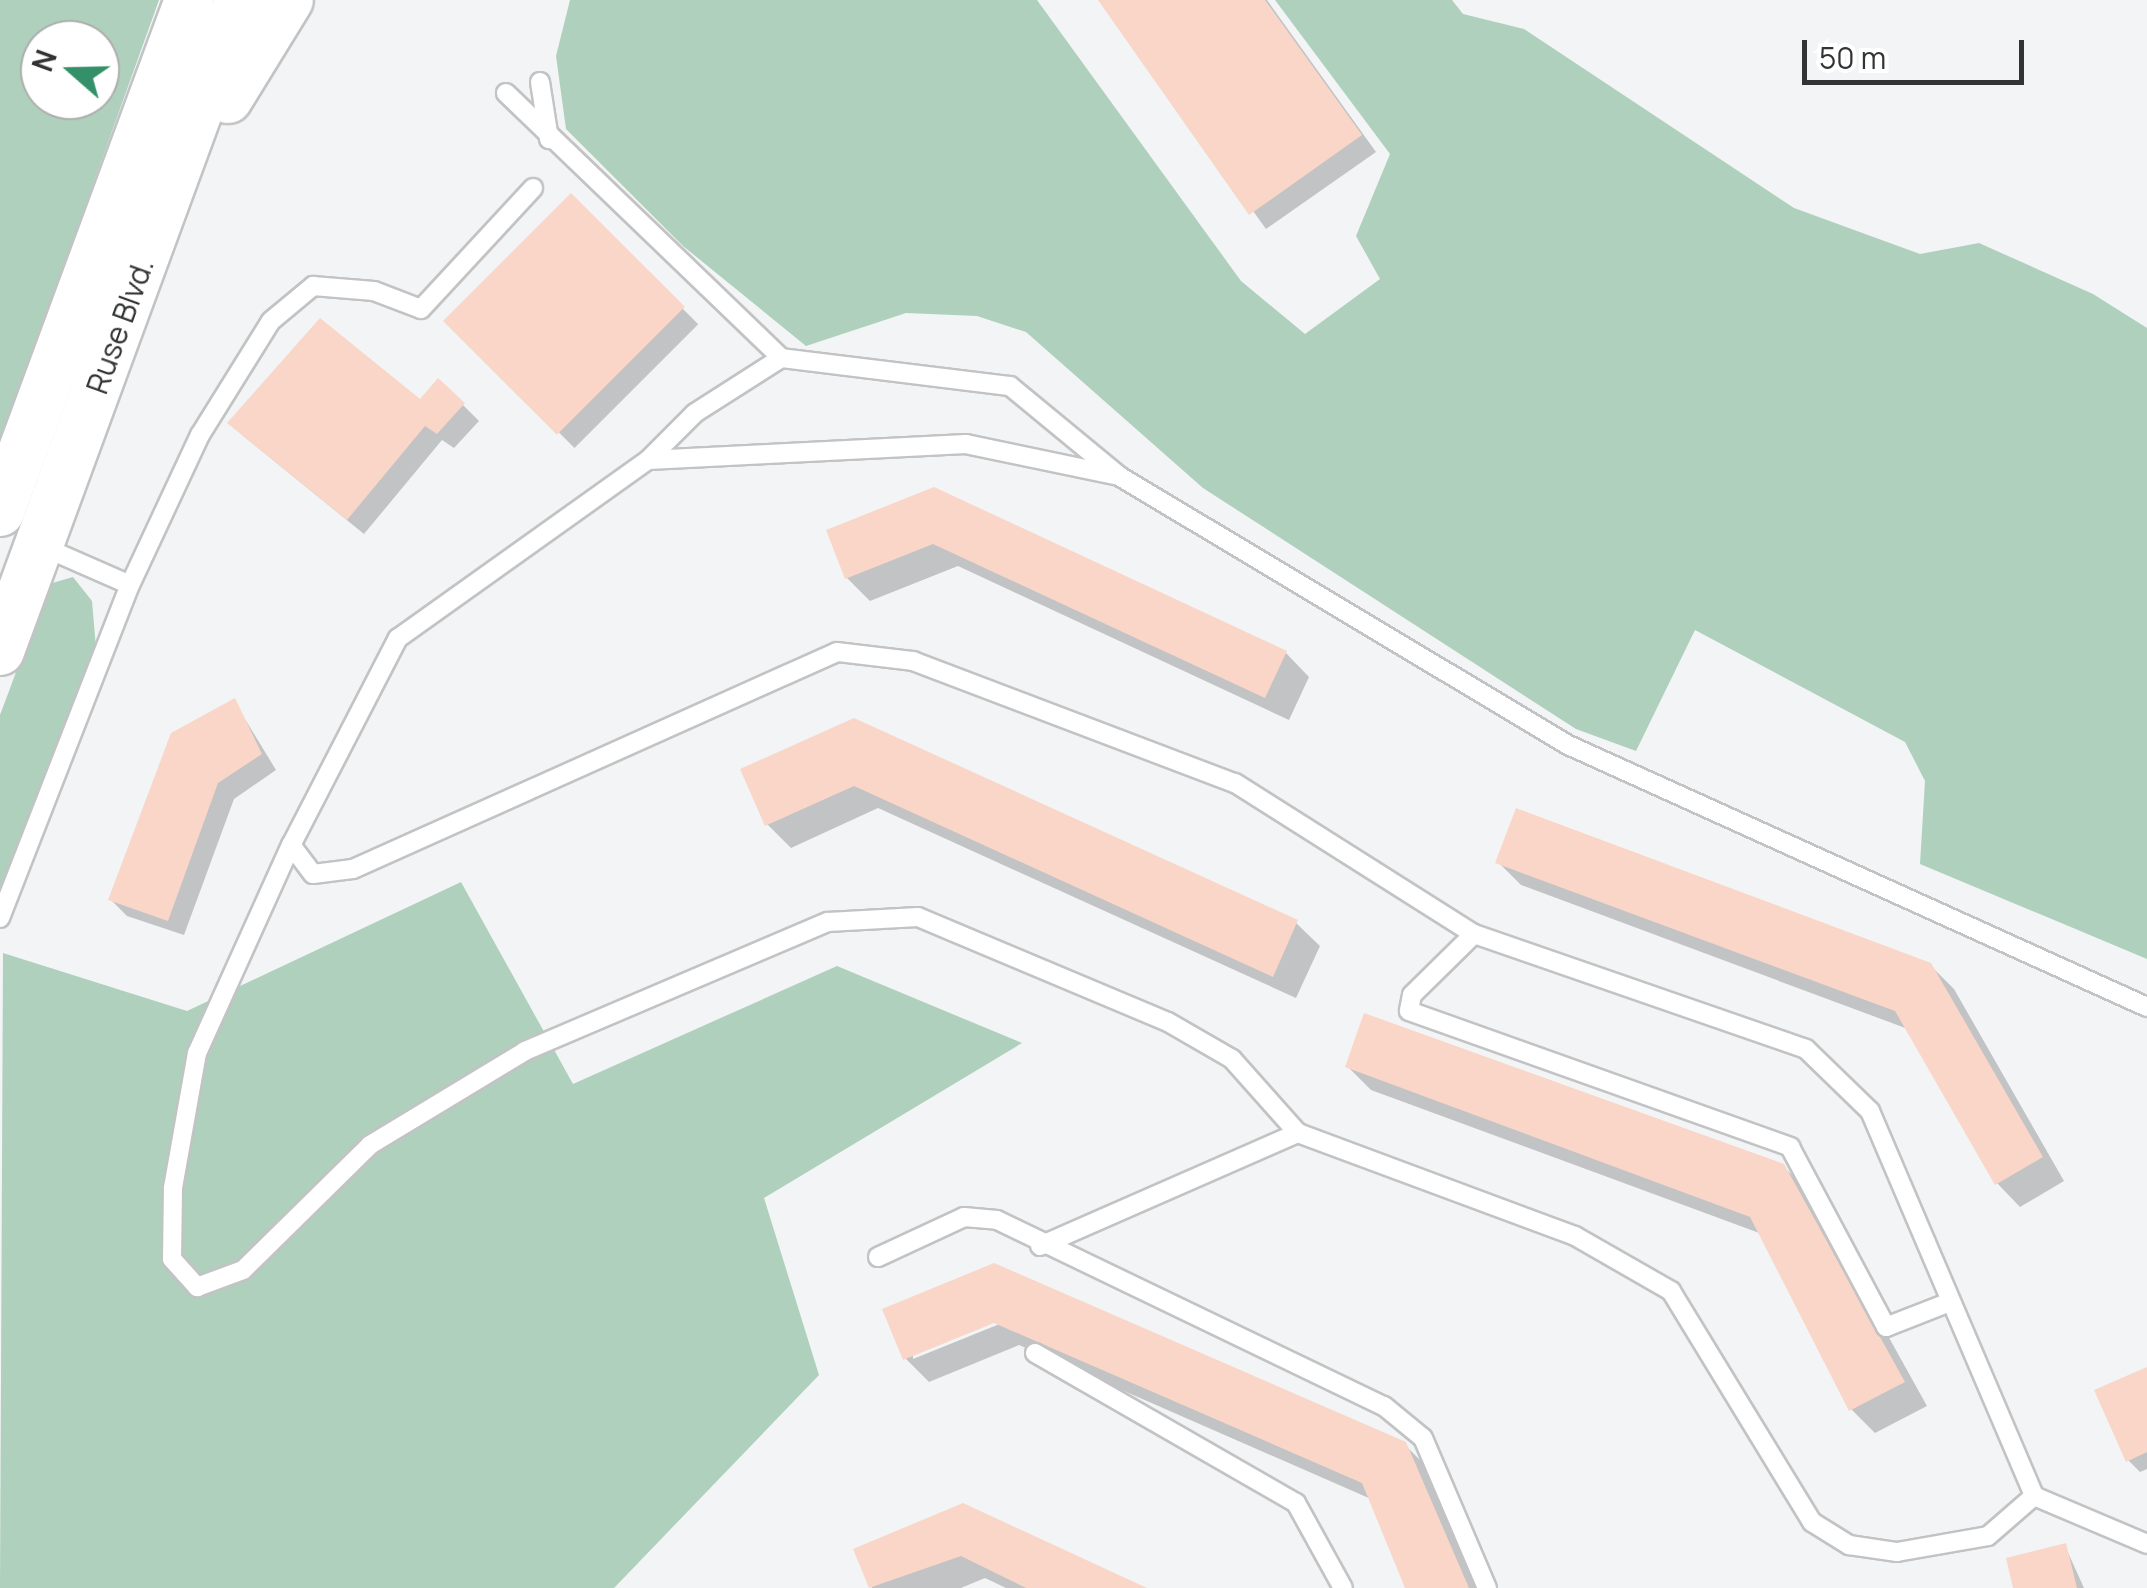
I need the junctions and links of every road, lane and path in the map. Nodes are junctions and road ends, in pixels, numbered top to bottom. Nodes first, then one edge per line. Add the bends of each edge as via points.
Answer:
1 (189, 0) edge
2 (239, 0) edge
3 (289, 0) edge
4 (540, 82) dead end
5 (506, 92) dead end
6 (549, 140) junction
7 (533, 188) dead end
8 (152, 238) junction
9 (781, 358) junction
10 (648, 460) junction
11 (1119, 476) junction
12 (0, 512) edge
13 (39, 545) junction
14 (130, 585) junction
15 (0, 651) edge
16 (291, 846) junction
17 (0, 918) edge
18 (1474, 934) junction
19 (2147, 1007) edge
20 (1298, 1134) junction
21 (1040, 1246) junction
22 (878, 1257) dead end
23 (1950, 1302) junction
24 (1035, 1353) dead end
25 (2034, 1496) junction
26 (2147, 1544) edge
27 (1343, 1588) edge
28 (1487, 1588) edge

1 - 12 main road, Ruse Blvd.
2 - 8 main road, Ruse Blvd.
3 - 8 main road
4 - 6 lane
5 - 6 lane
6 - 9 lane
7 - 14 lane via 422,309 374,292 312,286 271,322 200,435
8 - 13 main road, Ruse Blvd.
9 - 10 lane via 695,413
9 - 11 lane via 1010,386
10 - 11 lane via 966,444
10 - 16 lane via 398,638
11 - 19 lane via 1568,745
13 - 14 lane
13 - 15 main road, Ruse Blvd.
14 - 17 lane
16 - 18 lane via 313,874 353,869 837,652 913,661 1234,782
16 - 20 lane via 197,1053 173,1188 172,1259 197,1287 243,1270 370,1145 525,1052 828,922 918,916 1168,1022 1232,1059
18 - 23 lane via 1806,1049 1870,1111
18 - 23 lane via 1412,995 1409,1011 1790,1147 1886,1327
20 - 21 lane
20 - 25 lane via 1575,1236 1671,1292 1812,1522 1849,1545 1897,1552 1988,1536
21 - 22 lane via 997,1220 964,1217
21 - 28 lane via 1384,1406 1423,1438
23 - 25 lane
24 - 27 lane via 1296,1504
25 - 26 lane

